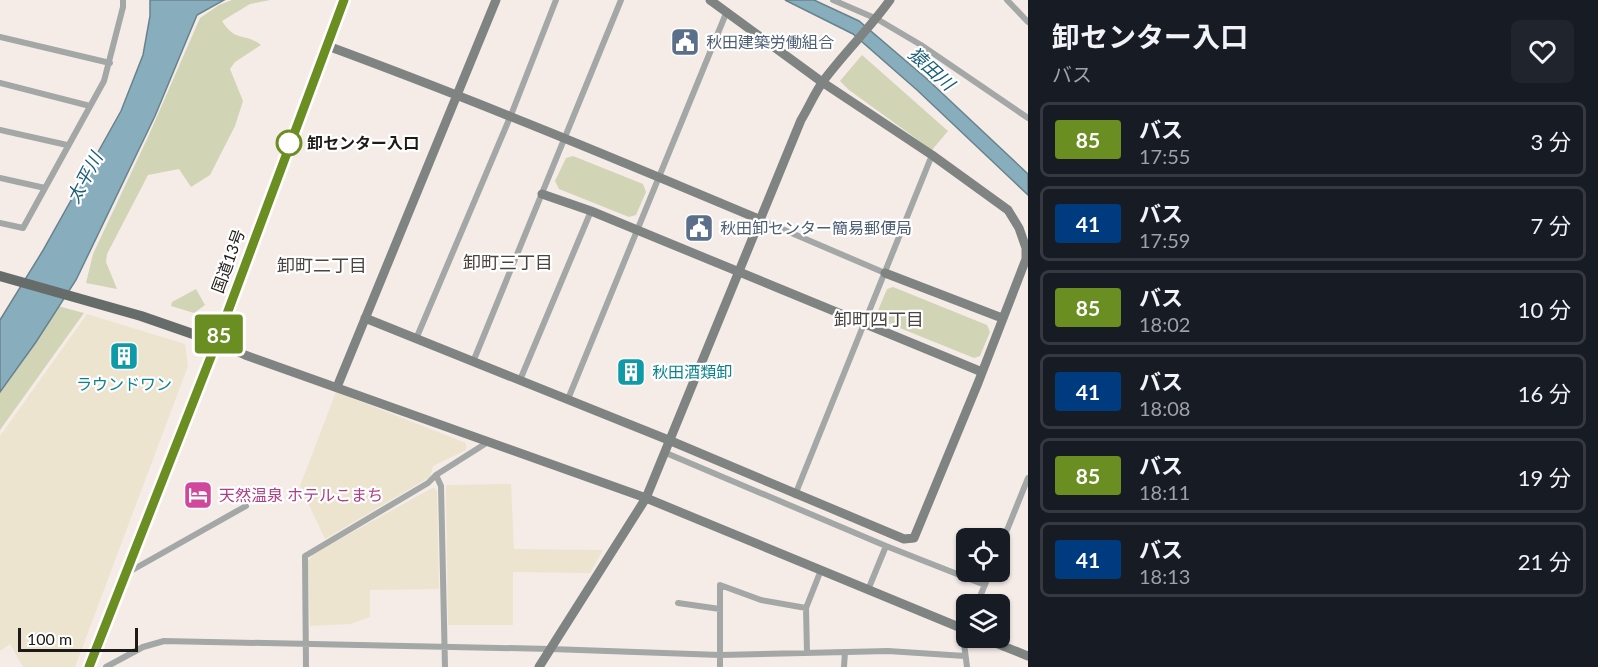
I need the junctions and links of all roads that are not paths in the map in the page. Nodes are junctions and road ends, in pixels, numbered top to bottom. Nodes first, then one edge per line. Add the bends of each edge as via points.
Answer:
1 (123, 0) edge
2 (344, 0) edge
3 (496, 0) edge
4 (556, 0) edge
5 (621, 0) edge
6 (710, 0) edge
7 (833, 0) edge
8 (890, 0) edge
9 (1007, 0) edge
10 (727, 11) junction
11 (873, 22) junction
12 (1028, 22) edge
13 (0, 37) edge
14 (326, 45) junction
15 (110, 63) junction
16 (822, 82) junction
17 (0, 83) edge
18 (457, 94) junction
19 (90, 106) junction
20 (511, 116) junction
21 (1028, 118) edge
22 (0, 130) edge
23 (564, 137) junction
24 (67, 145) junction
25 (932, 155) junction
26 (659, 177) junction
27 (0, 178) edge
28 (45, 188) junction
29 (542, 194) junction
30 (591, 212) junction
31 (761, 220) junction
32 (0, 223) edge
33 (639, 231) junction
34 (740, 272) junction
35 (885, 273) junction
36 (0, 276) edge
37 (365, 318) junction
38 (1002, 318) junction
39 (865, 324) junction
40 (416, 339) junction
41 (216, 342) junction
42 (473, 362) junction
43 (982, 372) junction
44 (520, 380) junction
45 (337, 387) junction
46 (568, 399) junction
47 (670, 441) junction
48 (488, 442) junction
49 (666, 453) junction
50 (436, 475) junction
51 (1028, 478) edge
52 (795, 495) junction
53 (646, 498) junction
54 (1020, 498) junction
55 (1028, 501) edge
56 (246, 506) dead end
57 (1008, 528) edge
58 (886, 546) junction
59 (820, 570) junction
60 (126, 573) junction
61 (986, 582) edge
62 (985, 585) junction
63 (868, 590) junction
64 (981, 594) edge
65 (678, 603) dead end
66 (806, 608) junction
67 (720, 609) junction
68 (956, 625) edge
69 (306, 643) junction
70 (445, 647) junction
71 (964, 648) edge
72 (1008, 648) edge
73 (551, 649) junction
74 (844, 652) junction
75 (807, 653) junction
76 (720, 655) junction
77 (965, 656) junction
78 (1028, 656) edge
79 (89, 667) edge
80 (106, 667) edge
81 (306, 667) edge
82 (445, 667) edge
83 (539, 667) edge
84 (720, 667) edge
85 (844, 667) edge
86 (967, 667) edge

1 - 15 street
2 - 14 highway, 国道13号
3 - 18 street
4 - 20 street
5 - 23 street
6 - 10 street
7 - 11 street
8 - 11 street
9 - 12 street
10 - 16 street
10 - 26 street
11 - 16 street
11 - 21 street via 955,68
13 - 15 street
14 - 18 street
14 - 41 highway, 国道13号
15 - 19 street
16 - 25 street
16 - 31 street via 801,120
17 - 19 street
18 - 20 street
18 - 37 street
19 - 24 street
20 - 23 street
20 - 40 street
22 - 24 street
23 - 26 street
23 - 29 street
24 - 28 street
25 - 35 street
25 - 38 street via 1008,210 1019,228 1026,259
26 - 31 street
26 - 33 street
27 - 28 street
28 - 32 street via 23,228
29 - 30 street
29 - 42 street
30 - 33 street
30 - 44 street
31 - 34 street
31 - 35 street
33 - 34 street
33 - 46 street
34 - 39 street
34 - 47 street
35 - 38 street
35 - 39 street
36 - 41 main road
37 - 40 street
37 - 45 street
38 - 43 street
39 - 43 street
39 - 52 street
40 - 42 street
41 - 45 street
41 - 60 highway, 国道13号
42 - 44 street
43 - 52 street via 914,537 904,539
44 - 46 street
45 - 48 street
46 - 47 street
47 - 49 street
47 - 52 street
48 - 50 street
48 - 53 street
49 - 53 street
49 - 58 street
50 - 69 street via 305,556
50 - 70 street via 441,486
51 - 54 street
53 - 59 street
53 - 73 street
54 - 55 street
54 - 57 street
56 - 60 street
58 - 62 street
58 - 63 street
59 - 63 street
59 - 66 street
60 - 79 highway, 国道13号
61 - 62 street
62 - 64 street
63 - 68 street
65 - 67 street
66 - 67 street via 761,600 720,585
66 - 75 street
67 - 76 street
69 - 70 street
69 - 80 street via 164,641 143,647
69 - 81 street
70 - 73 street
70 - 82 street
71 - 77 street
72 - 78 street
73 - 76 street
73 - 83 street
74 - 75 street
74 - 77 street
74 - 85 street
75 - 76 street
76 - 84 street
77 - 86 street

